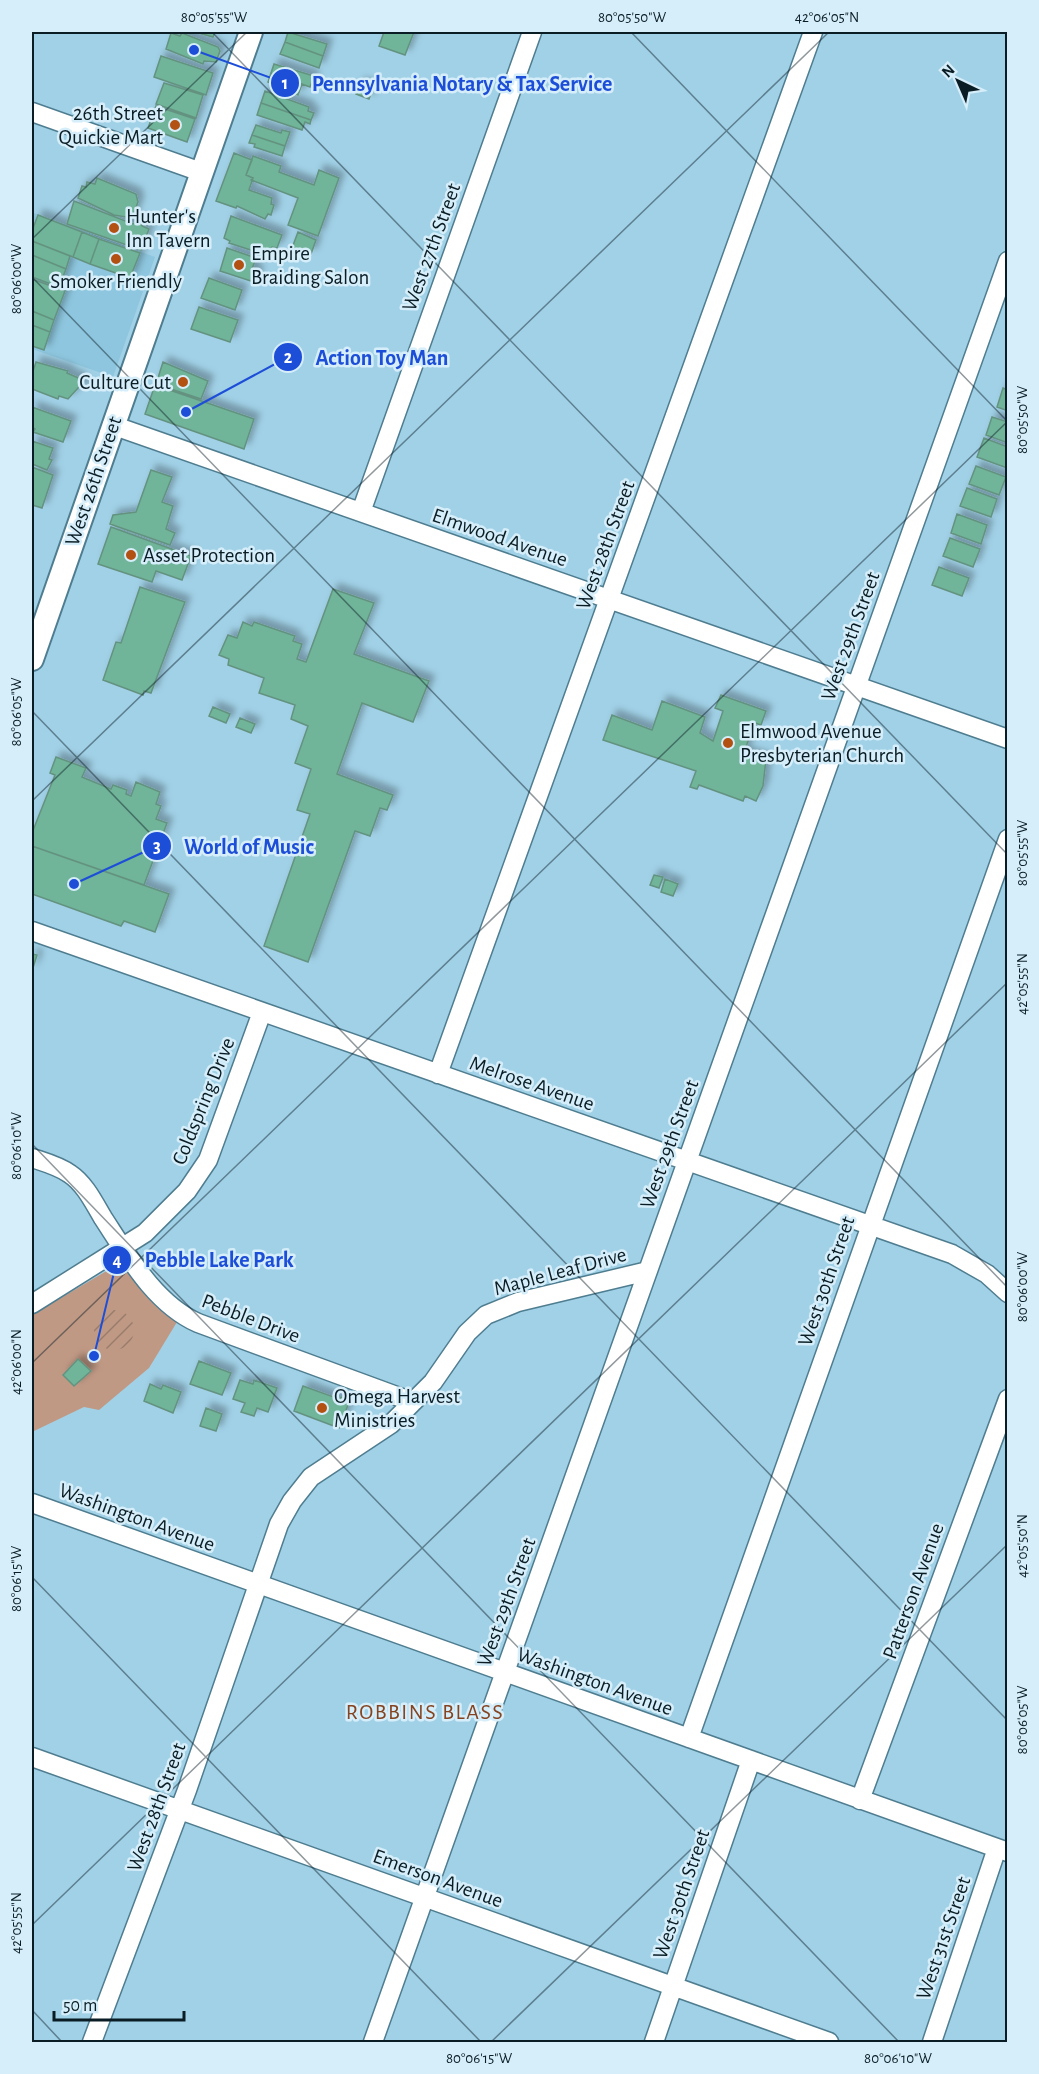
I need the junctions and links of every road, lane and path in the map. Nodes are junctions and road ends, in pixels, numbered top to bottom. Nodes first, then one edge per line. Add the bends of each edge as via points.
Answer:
1 (251, 32) edge
2 (532, 32) edge
3 (813, 32) edge
4 (32, 112) edge
5 (201, 172) junction
6 (1008, 261) edge
7 (112, 425) junction
8 (361, 512) junction
9 (609, 599) junction
10 (33, 647) edge
11 (856, 686) junction
12 (1008, 739) edge
13 (1008, 839) edge
14 (32, 931) edge
15 (262, 1012) junction
16 (438, 1074) junction
17 (32, 1158) edge
18 (687, 1161) junction
19 (870, 1225) junction
20 (123, 1248) junction
21 (648, 1271) junction
22 (1008, 1293) edge
23 (32, 1304) edge
24 (1008, 1399) edge
25 (413, 1402) junction
26 (32, 1503) edge
27 (259, 1585) junction
28 (505, 1672) junction
29 (689, 1738) junction
30 (32, 1757) edge
31 (751, 1760) junction
32 (860, 1800) junction
33 (180, 1810) junction
34 (1002, 1850) edge
35 (425, 1898) junction
36 (674, 1987) junction
37 (92, 2043) edge
38 (373, 2043) edge
39 (654, 2043) edge
40 (829, 2043) edge
41 (932, 2043) edge

1 - 5 main road, West 26th Street
2 - 8 street, West 27th Street
3 - 9 street, West 28th Street
4 - 5 street
5 - 7 main road, West 26th Street
6 - 11 street, West 29th Street
7 - 8 street, Elmwood Avenue
7 - 10 main road, West 26th Street
8 - 9 street, Elmwood Avenue
9 - 11 street, Elmwood Avenue
9 - 16 street, West 28th Street
11 - 12 street, Elmwood Avenue
11 - 18 street, West 29th Street
13 - 19 street, West 30th Street
14 - 15 street, Melrose Avenue
15 - 16 street, Melrose Avenue
15 - 20 street, Coldspring Drive via 203,1168 162,1219
16 - 18 street, Melrose Avenue
17 - 20 street, Pebble Drive via 58,1167 76,1179
18 - 19 street, Melrose Avenue
18 - 21 street, West 29th Street
19 - 22 street, Melrose Avenue via 964,1259
19 - 29 street, West 30th Street
20 - 23 street, Coldspring Drive
20 - 25 street, Pebble Drive via 161,1297 189,1319
21 - 25 street, Maple Leaf Drive via 518,1302 486,1316 471,1328 446,1366
21 - 28 street, West 29th Street
24 - 32 street, Patterson Avenue
25 - 27 street, Maple Leaf Drive via 373,1437 304,1485 286,1509
26 - 27 street, Washington Avenue
27 - 28 street, Washington Avenue
27 - 33 street, West 28th Street
28 - 29 street, Washington Avenue
28 - 35 street, West 29th Street
29 - 31 street, Washington Avenue
30 - 33 street, Emerson Avenue
31 - 32 street, Washington Avenue
31 - 36 street, West 30th Street
32 - 34 street, Washington Avenue
33 - 35 street, Emerson Avenue
33 - 37 street, West 28th Street
34 - 41 street, West 31st Street
35 - 36 street, Emerson Avenue
35 - 38 street, West 29th Street
36 - 39 street, West 30th Street
36 - 40 street, Emerson Avenue

